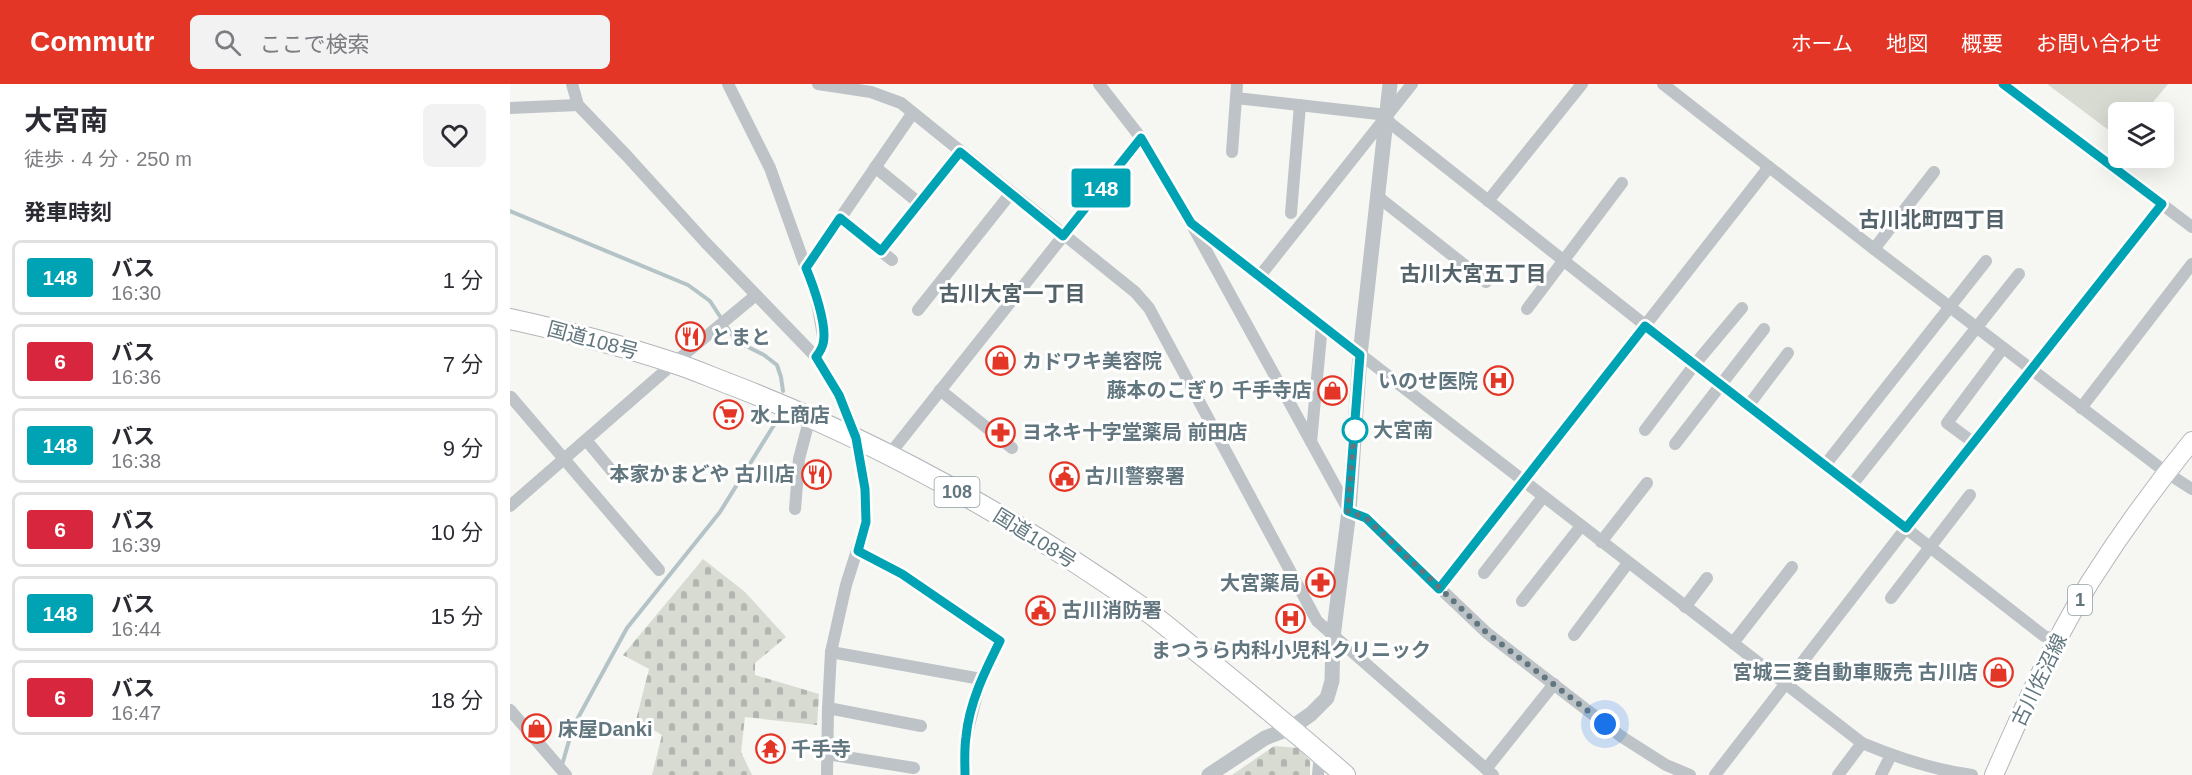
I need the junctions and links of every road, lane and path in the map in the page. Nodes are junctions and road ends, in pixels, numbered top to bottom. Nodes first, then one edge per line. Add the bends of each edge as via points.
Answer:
1 (572, 84) edge
2 (728, 84) edge
3 (818, 84) edge
4 (1099, 84) edge
5 (1237, 84) edge
6 (1390, 84) edge
7 (1412, 84) edge
8 (1582, 84) edge
9 (1664, 84) edge
10 (2003, 84) edge
11 (870, 88) edge
12 (1236, 98) junction
13 (578, 105) junction
14 (1300, 105) junction
15 (510, 108) edge
16 (912, 114) junction
17 (1385, 119) junction
18 (1141, 138) junction
19 (960, 152) junction
20 (1232, 152) dead end
21 (875, 167) junction
22 (1769, 167) junction
23 (1934, 172) dead end
24 (1622, 183) dead end
25 (1011, 193) junction
26 (1377, 196) junction
27 (1488, 201) junction
28 (919, 204) junction
29 (2162, 204) junction
30 (1291, 213) dead end
31 (840, 218) junction
32 (1191, 223) junction
33 (2192, 227) edge
34 (1063, 236) junction
35 (1874, 249) junction
36 (881, 251) junction
37 (892, 260) dead end
38 (1563, 261) junction
39 (1986, 261) dead end
40 (2192, 264) edge
41 (806, 268) junction
42 (2019, 274) dead end
43 (1259, 277) junction
44 (1486, 282) dead end
45 (756, 295) junction
46 (1950, 307) junction
47 (1742, 308) dead end
48 (1527, 309) dead end
49 (918, 310) dead end
50 (510, 319) edge
51 (1322, 325) junction
52 (1645, 326) junction
53 (1976, 328) junction
54 (1764, 329) dead end
55 (2003, 348) junction
56 (1788, 353) dead end
57 (1360, 355) junction
58 (816, 357) junction
59 (674, 363) junction
60 (1695, 364) junction
61 (2032, 370) junction
62 (1721, 385) junction
63 (940, 390) junction
64 (511, 397) edge
65 (1748, 406) junction
66 (2082, 408) junction
67 (810, 417) junction
68 (1645, 430) dead end
69 (856, 438) junction
70 (586, 440) junction
71 (2192, 441) edge
72 (1311, 442) junction
73 (1974, 443) junction
74 (1675, 444) dead end
75 (1012, 448) dead end
76 (889, 455) junction
77 (564, 459) junction
78 (1825, 465) junction
79 (2167, 473) junction
80 (616, 476) dead end
81 (1523, 481) junction
82 (1647, 483) dead end
83 (1851, 486) junction
84 (2192, 489) edge
85 (1970, 495) dead end
86 (1543, 497) junction
87 (510, 506) edge
88 (795, 509) dead end
89 (1348, 511) junction
90 (1581, 526) junction
91 (1906, 528) junction
92 (1601, 542) junction
93 (1930, 547) junction
94 (858, 551) junction
95 (1628, 562) junction
96 (1792, 567) dead end
97 (659, 570) dead end
98 (1484, 573) dead end
99 (1707, 578) dead end
100 (1439, 589) junction
101 (1892, 598) dead end
102 (1522, 601) dead end
103 (1685, 606) junction
104 (1574, 636) dead end
105 (1334, 637) junction
106 (2057, 640) junction
107 (1733, 643) junction
108 (831, 652) junction
109 (981, 679) junction
110 (1554, 684) junction
111 (1786, 684) junction
112 (828, 708) junction
113 (510, 710) edge
114 (921, 726) dead end
115 (1291, 728) junction
116 (1862, 743) junction
117 (1320, 753) junction
118 (827, 754) junction
119 (1891, 755) junction
120 (914, 768) dead end
121 (1489, 772) edge
122 (566, 774) edge
123 (828, 775) edge
124 (965, 775) edge
125 (1209, 775) edge
126 (1318, 775) edge
127 (1345, 775) edge
128 (1690, 775) edge
129 (1715, 775) edge
130 (1838, 775) edge
131 (1881, 775) edge
132 (1972, 775) edge
133 (1994, 775) edge

1 - 13 street
2 - 41 street via 770,168
3 - 11 street
4 - 18 street
5 - 12 street
6 - 17 street
7 - 17 street
8 - 27 street
9 - 22 street
10 - 29 street
11 - 16 street via 901,103
12 - 14 street
12 - 20 street
13 - 15 street
13 - 45 street
14 - 17 street via 1377,114
14 - 30 street
16 - 19 street
16 - 21 street
17 - 26 street
17 - 27 street
17 - 43 street
18 - 32 street
18 - 34 street
19 - 25 street
19 - 28 street
21 - 28 street
21 - 31 street
22 - 35 street
22 - 52 street
23 - 35 street
24 - 38 street
25 - 34 street
25 - 49 street
26 - 44 street
26 - 57 street
27 - 38 street
28 - 36 street
29 - 33 street
29 - 61 street
31 - 36 street
31 - 41 street
32 - 43 street
32 - 72 street
34 - 63 street
34 - 105 street via 1135,292 1149,308 1317,621
35 - 46 street
36 - 37 street
38 - 48 street
38 - 52 street
39 - 46 street
40 - 66 street
41 - 58 street via 822,321 824,342
42 - 53 street
43 - 51 street
45 - 58 street
45 - 59 street
46 - 53 street
46 - 78 street
47 - 60 street
50 - 59 highway, 国道108号 / 108
51 - 57 street
51 - 72 street
52 - 60 street
52 - 81 street
53 - 55 street
53 - 83 street
54 - 62 street
55 - 61 street
55 - 73 street via 1947,423
56 - 65 street
57 - 81 street
57 - 89 street
58 - 69 street via 839,395
59 - 67 highway, 国道108号 / 108
59 - 70 street
60 - 62 street
60 - 68 street
61 - 66 street
61 - 73 street
62 - 65 street
62 - 74 street
63 - 75 street
63 - 76 street
64 - 77 street
65 - 78 street
66 - 79 street
67 - 69 highway, 国道108号 / 108
67 - 88 street via 799,459
69 - 76 highway, 国道108号 / 108
69 - 94 street via 866,522
70 - 77 street
70 - 80 street
71 - 79 main road, 古川佐沼線 / 1
72 - 89 street
73 - 91 street
76 - 115 highway, 国道108号 / 108 via 1025,530 1142,607
77 - 87 street
77 - 97 street
78 - 83 street
79 - 84 street
79 - 106 main road, 古川佐沼線 / 1 via 2122,533
81 - 86 street
81 - 100 street
82 - 92 street
83 - 91 street
85 - 93 street
86 - 90 street
86 - 98 street
89 - 100 street via 1366,518
89 - 105 street
90 - 92 street
90 - 102 street
91 - 93 street
91 - 111 street
92 - 95 street
93 - 101 street
93 - 106 street via 2044,636
94 - 108 street
94 - 109 street via 902,574 1000,641
95 - 103 street
95 - 104 street
96 - 107 street
99 - 103 street
100 - 110 street via 1487,633
103 - 107 street
105 - 115 street via 1332,681 1327,698
105 - 121 street
106 - 133 main road, 古川佐沼線 / 1
107 - 111 street
108 - 109 street
108 - 112 street
109 - 124 street via 966,736
110 - 121 street
110 - 128 street via 1622,737
111 - 116 street
111 - 129 street
112 - 114 street
112 - 118 street
113 - 122 street
115 - 117 highway, 国道108号 / 108
115 - 125 street via 1265,738
116 - 119 street
116 - 130 street
117 - 126 street
117 - 127 highway, 国道108号 / 108
118 - 120 street
118 - 123 street
119 - 131 street
119 - 132 street via 1944,772

